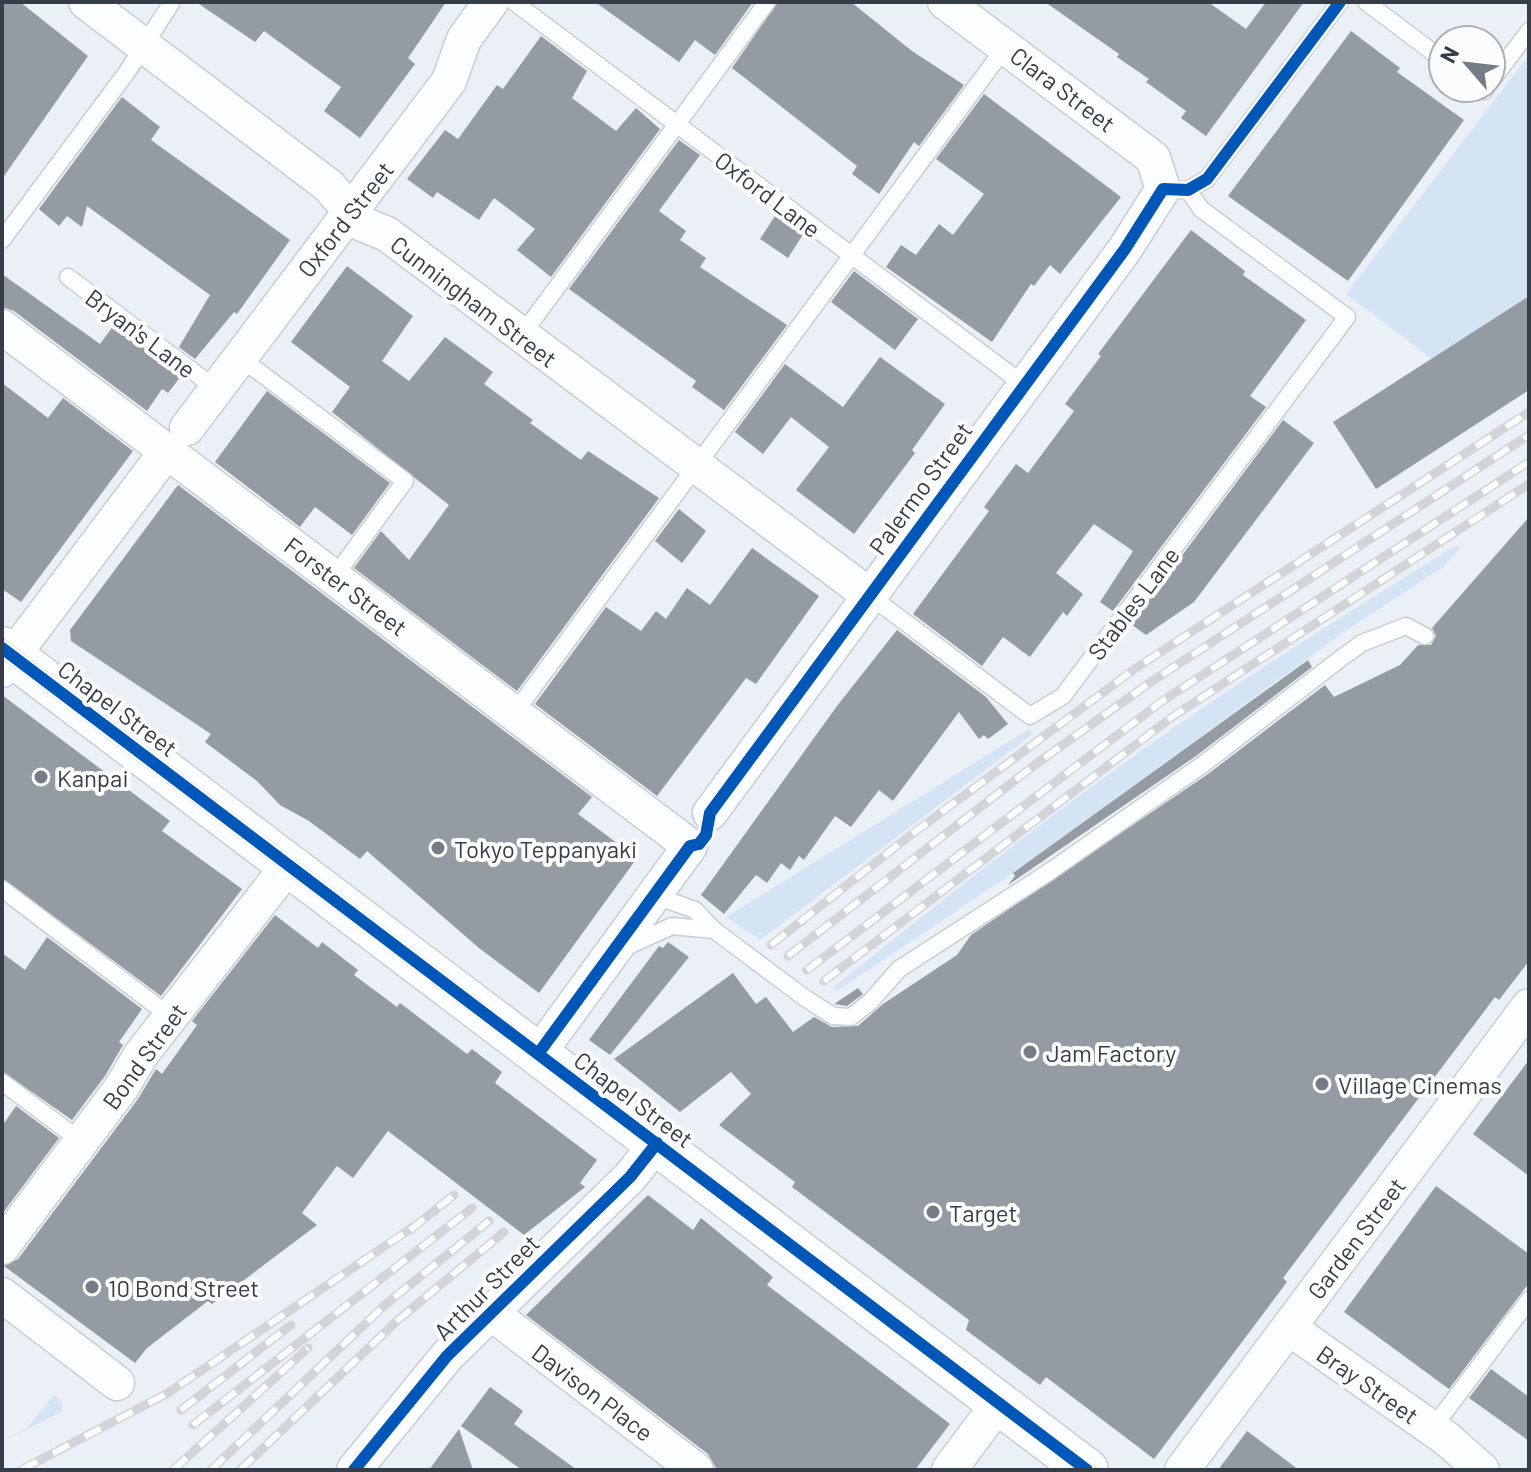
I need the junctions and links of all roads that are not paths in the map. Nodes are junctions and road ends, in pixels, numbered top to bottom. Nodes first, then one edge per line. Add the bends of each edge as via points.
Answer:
1 (86, 2) edge
2 (172, 2) edge
3 (491, 2) edge
4 (514, 2) edge
5 (767, 2) edge
6 (945, 2) edge
7 (1340, 2) edge
8 (1366, 2) edge
9 (1529, 31) edge
10 (143, 45) junction
11 (1006, 46) junction
12 (1427, 48) edge
13 (1507, 60) edge
14 (677, 126) junction
15 (1176, 190) junction
16 (350, 211) junction
17 (2, 240) edge
18 (852, 256) junction
19 (68, 277) dead end
20 (1347, 317) joint
21 (2, 327) edge
22 (521, 336) junction
23 (239, 357) junction
24 (1023, 384) junction
25 (215, 388) junction
26 (177, 440) junction
27 (697, 469) junction
28 (334, 577) junction
29 (869, 595) junction
30 (1425, 636) dead end
31 (6, 658) edge
32 (515, 712) junction
33 (710, 813) dead end
34 (288, 866) junction
35 (2, 889) edge
36 (653, 895) junction
37 (714, 930) junction
38 (610, 955) junction
39 (1529, 1006) edge
40 (171, 1017) junction
41 (538, 1054) junction
42 (2, 1082) edge
43 (81, 1141) junction
44 (657, 1143) junction
45 (2, 1247) edge
46 (2, 1295) edge
47 (1529, 1300) edge
48 (491, 1313) junction
49 (1289, 1328) junction
50 (117, 1383) dead end
51 (999, 1403) junction
52 (1439, 1434) junction
53 (354, 1470) edge
54 (696, 1470) edge
55 (949, 1470) edge
56 (1087, 1470) edge
57 (1182, 1470) edge
58 (1482, 1470) edge
59 (1505, 1470) edge

1 - 10 street, Cunningham Street
2 - 10 lane
3 - 16 street, Oxford Street via 464,39 449,81
4 - 14 lane, Oxford Lane
5 - 14 lane
6 - 11 street, Clara Street
7 - 15 lane via 1215,170 1200,185
8 - 12 lane
9 - 13 lane
10 - 16 street, Cunningham Street via 329,186
10 - 17 lane
11 - 15 street, Clara Street via 1153,158
11 - 18 lane
14 - 18 lane, Oxford Lane
14 - 22 lane
15 - 20 lane, Clara Street
15 - 24 street, Palermo Street
16 - 22 street, Cunningham Street
16 - 23 street, Oxford Street
18 - 24 lane, Oxford Lane
18 - 27 lane
19 - 25 lane, Bryan's Lane
20 - 29 lane, Stables Lane via 1063,696 1030,716
21 - 26 street, Forster Street
22 - 27 street, Cunningham Street
23 - 25 street, Oxford Street
23 - 28 lane via 405,481
24 - 29 street, Palermo Street
25 - 26 street, Oxford Street
26 - 28 street, Forster Street
26 - 31 street, Oxford Street
27 - 29 street, Cunningham Street
27 - 32 lane
28 - 32 street, Forster Street
29 - 33 street, Palermo Street
30 - 37 lane via 1406,626 1362,643 1176,783 899,969 851,1017 828,1013
31 - 34 street, Chapel Street
32 - 36 street, Forster Street via 690,846
34 - 40 street, Bond Street
34 - 41 street, Chapel Street
35 - 40 lane
36 - 37 lane via 695,910
36 - 38 street
37 - 38 lane via 672,926
38 - 41 street
39 - 49 street, Garden Street
40 - 43 street, Bond Street
41 - 44 street, Chapel Street
42 - 43 lane
43 - 45 street, Bond Street
44 - 48 street, Arthur Street via 630,1177
44 - 51 street, Chapel Street
46 - 50 street
47 - 52 lane
48 - 53 street, Arthur Street via 408,1401
48 - 54 street, Davison Place
49 - 52 street, Bray Street
49 - 57 street, Garden Street
51 - 55 street
51 - 56 street, Chapel Street
52 - 58 street, Bray Street
52 - 59 street, Bray Street

